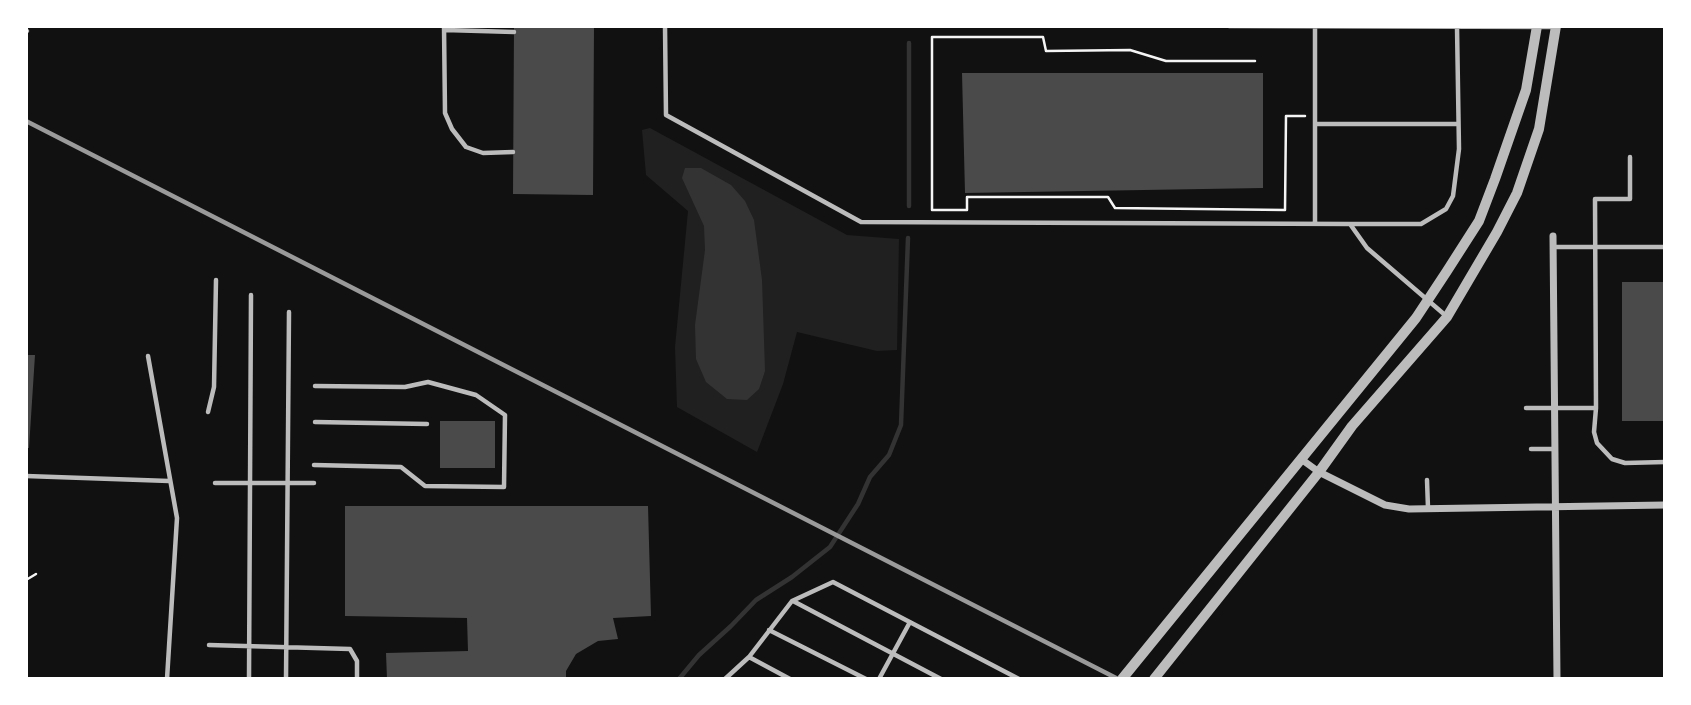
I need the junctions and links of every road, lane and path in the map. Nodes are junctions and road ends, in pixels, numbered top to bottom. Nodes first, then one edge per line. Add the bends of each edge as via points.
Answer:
1 (665, 26) edge
2 (1229, 26) edge
3 (1315, 27) edge
4 (1457, 27) edge
5 (1537, 27) edge
6 (1556, 27) edge
7 (444, 28) edge
8 (514, 32) dead end
9 (1255, 61) dead end
10 (1307, 116) dead end
11 (1315, 124) junction
12 (1458, 124) junction
13 (513, 152) dead end
14 (1630, 157) dead end
15 (1315, 223) junction
16 (1350, 224) junction
17 (1553, 236) dead end
18 (1553, 247) junction
19 (1595, 247) junction
20 (1665, 247) edge
21 (216, 280) dead end
22 (251, 295) dead end
23 (1427, 300) junction
24 (289, 312) dead end
25 (1447, 317) junction
26 (148, 356) dead end
27 (315, 386) dead end
28 (1526, 408) dead end
29 (1554, 408) junction
30 (1596, 408) junction
31 (208, 412) dead end
32 (314, 422) dead end
33 (427, 424) dead end
34 (1531, 449) dead end
35 (1555, 449) junction
36 (1301, 459) junction
37 (1665, 462) edge
38 (314, 465) dead end
39 (1319, 472) junction
40 (26, 476) edge
41 (1427, 480) dead end
42 (169, 481) junction
43 (215, 483) dead end
44 (251, 483) junction
45 (288, 483) junction
46 (314, 483) dead end
47 (1665, 505) edge
48 (1555, 507) junction
49 (1427, 508) junction
50 (36, 574) dead end
51 (26, 580) edge
52 (792, 601) junction
53 (910, 622) junction
54 (769, 629) junction
55 (209, 645) dead end
56 (250, 646) junction
57 (287, 648) junction
58 (892, 653) junction
59 (749, 657) junction
60 (167, 679) edge
61 (250, 679) edge
62 (286, 679) edge
63 (358, 679) edge
64 (725, 679) edge
65 (790, 679) edge
66 (866, 679) edge
67 (879, 679) edge
68 (941, 679) edge
69 (1019, 679) edge
70 (1122, 679) edge
71 (1154, 679) edge
72 (1557, 679) edge

1 - 15 lane via 666,115 861,222
2 - 3 lane
3 - 4 lane
3 - 11 lane
4 - 5 lane
4 - 12 lane
5 - 6 lane
5 - 23 street via 1526,90 1479,220
6 - 25 street via 1539,129 1517,193
7 - 8 lane
7 - 13 lane via 445,113 452,129 466,147 483,153
9 - 10 path via 1166,61 1130,50 1046,51 1043,37 932,37 932,210 967,210 967,197 1108,197 1115,208 1285,210 1286,116
11 - 12 lane
11 - 15 lane
12 - 16 lane via 1457,178 1446,209 1421,224
14 - 19 lane via 1630,200 1595,199
15 - 16 lane
16 - 23 lane via 1367,248
17 - 18 street
18 - 19 lane
18 - 29 street
19 - 20 lane
19 - 30 lane
21 - 31 lane via 214,387
22 - 44 lane
23 - 25 lane
23 - 36 street
24 - 45 lane
25 - 39 street via 1352,426
26 - 42 lane
27 - 38 lane via 404,387 428,382 477,395 505,415 504,487 425,486 401,467
28 - 29 lane
29 - 30 lane
29 - 35 street
30 - 37 lane via 1597,443 1612,459
32 - 33 lane
34 - 35 lane
35 - 48 street
36 - 39 street
36 - 70 street
39 - 49 street via 1385,505
39 - 71 street
40 - 42 lane
41 - 49 lane
42 - 60 lane via 178,532
43 - 44 lane
44 - 45 lane
44 - 56 lane
45 - 46 lane
45 - 57 lane
47 - 48 street
48 - 49 street
48 - 72 street
50 - 51 path
52 - 53 lane via 833,582
52 - 54 lane
52 - 58 lane
53 - 58 lane
53 - 69 lane
54 - 59 lane
54 - 66 lane
55 - 56 lane
56 - 57 lane
56 - 61 lane
57 - 62 lane
57 - 63 lane via 350,649 357,661
58 - 67 lane
58 - 68 lane
59 - 64 lane
59 - 65 lane

